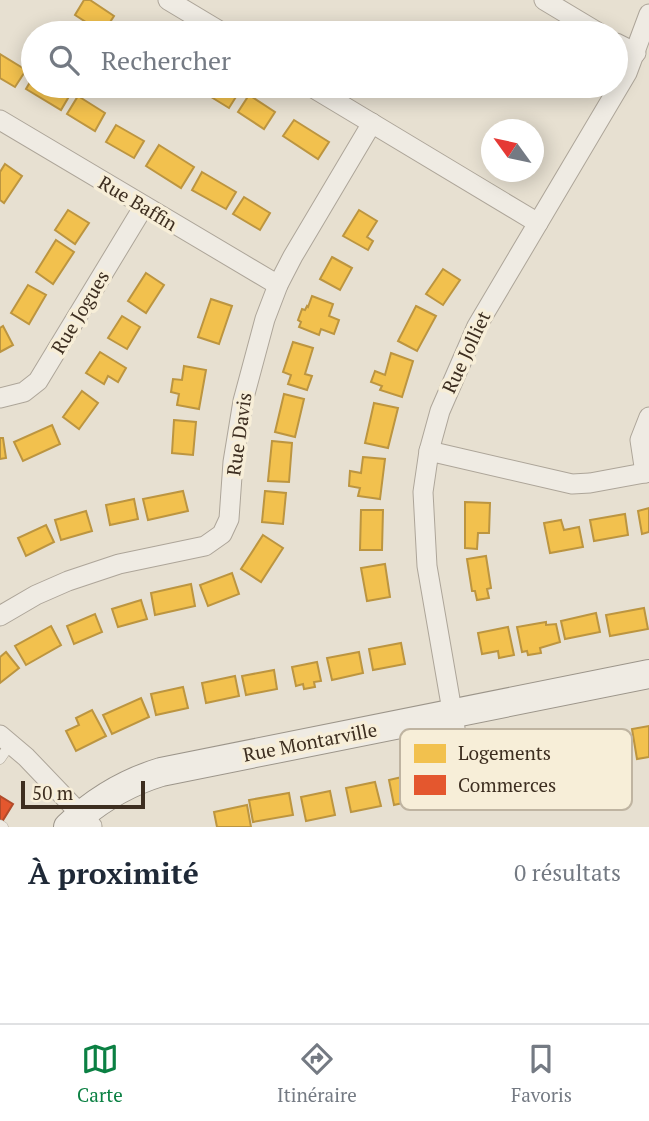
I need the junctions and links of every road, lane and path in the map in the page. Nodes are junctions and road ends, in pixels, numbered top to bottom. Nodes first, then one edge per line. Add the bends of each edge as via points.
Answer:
1 (168, 0) edge
2 (544, 0) edge
3 (649, 13) edge
4 (203, 21) edge
5 (579, 21) edge
6 (628, 49) edge
7 (636, 53) junction
8 (628, 68) edge
9 (330, 98) edge
10 (612, 98) edge
11 (0, 120) edge
12 (372, 123) junction
13 (144, 206) junction
14 (538, 223) junction
15 (278, 285) junction
16 (0, 398) edge
17 (649, 417) edge
18 (429, 451) junction
19 (647, 472) edge
20 (0, 615) edge
21 (649, 674) edge
22 (649, 688) edge
23 (453, 720) junction
24 (400, 729) edge
25 (402, 729) edge
26 (4, 746) edge
27 (83, 823) edge

1 - 4 street
2 - 5 street
3 - 7 street, Rue Jolliet
6 - 7 street
7 - 8 street, Rue Jolliet
9 - 12 street
10 - 14 street, Rue Jolliet
11 - 13 street, Rue Baffin
12 - 14 street
12 - 15 street, Rue Davis
13 - 15 street, Rue Baffin
13 - 16 street, Rue Jogues via 38,381 24,392
14 - 18 street, Rue Jolliet via 466,347
15 - 20 street, Rue Davis via 247,380 229,519 222,534 205,546 119,564 68,581
17 - 19 street via 640,440
18 - 19 street via 572,484
18 - 23 street, Rue Jolliet via 423,492 425,544
21 - 23 street, Rue Montarville
22 - 23 street, Rue Montarville
23 - 25 street, Rue Montarville
24 - 27 street, Rue Montarville via 161,772 114,791
26 - 27 street

